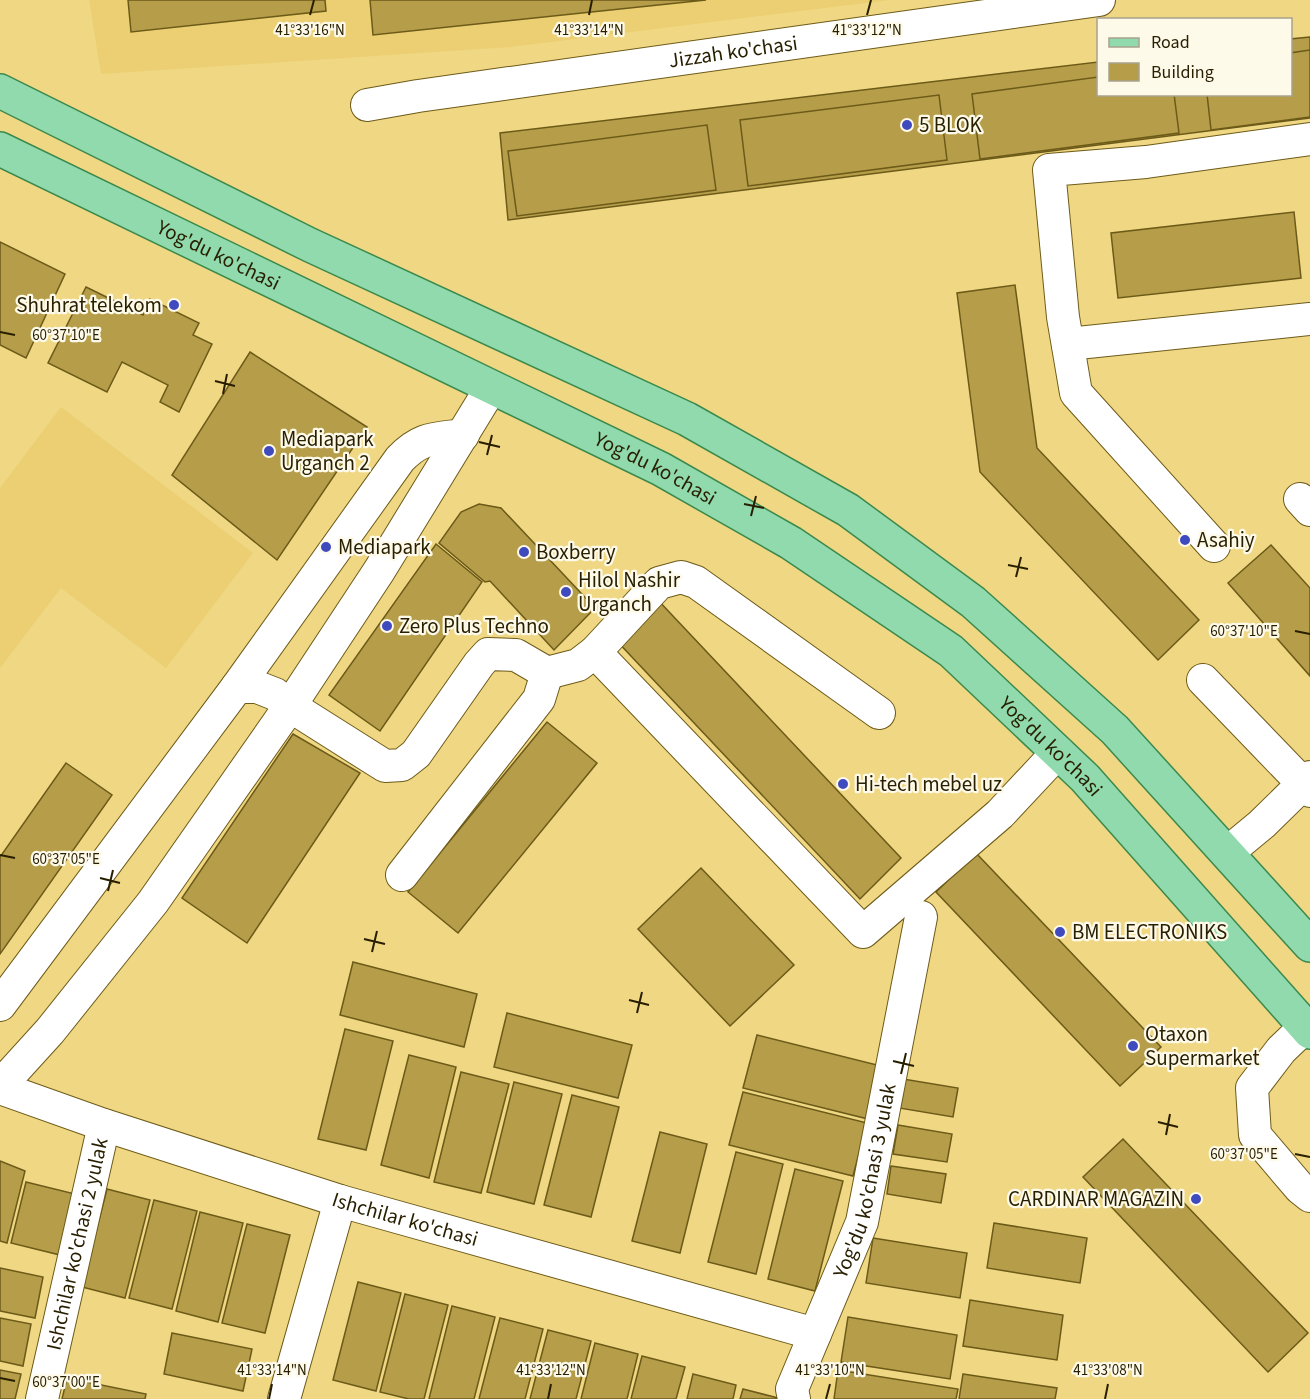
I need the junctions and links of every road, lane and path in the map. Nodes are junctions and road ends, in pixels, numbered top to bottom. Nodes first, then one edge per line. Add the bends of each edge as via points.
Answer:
1 (1099, 0) edge
2 (0, 91) edge
3 (367, 105) dead end
4 (1310, 139) edge
5 (0, 149) edge
6 (1310, 319) edge
7 (1068, 344) junction
8 (491, 388) junction
9 (463, 435) junction
10 (1214, 546) dead end
11 (595, 652) junction
12 (547, 674) junction
13 (1203, 680) dead end
14 (237, 687) junction
15 (290, 706) junction
16 (879, 714) dead end
17 (1058, 752) junction
18 (1308, 784) edge
19 (1227, 853) junction
20 (402, 875) dead end
21 (921, 917) dead end
22 (1310, 945) edge
23 (0, 1005) edge
24 (1307, 1030) edge
25 (0, 1087) edge
26 (104, 1125) junction
27 (1310, 1196) edge
28 (340, 1202) junction
29 (815, 1334) junction
30 (42, 1399) edge
31 (284, 1399) edge
32 (794, 1399) edge

1 - 3 street, Jizzah ko'chasi
2 - 19 main road via 310,245 687,419 848,510 973,602 1071,690 1115,730
4 - 7 street via 1146,162 1048,170
5 - 8 main road, Yog'du ko'chasi
6 - 7 street
7 - 10 street via 1076,393
8 - 9 street
8 - 17 main road, Yog'du ko'chasi via 661,470 791,543 951,651
9 - 14 street via 429,439 413,446 400,459
9 - 15 street
11 - 12 street via 578,665
11 - 16 street via 658,583 681,577 696,582
11 - 17 street via 863,932 1000,814
12 - 15 street via 516,655 488,654 416,754 402,765 385,766
12 - 20 street via 540,699
13 - 18 street
14 - 15 street via 257,687
14 - 23 street
15 - 25 street via 153,902
17 - 24 main road, Yog'du ko'chasi
18 - 19 street
19 - 22 main road
21 - 29 street, Yog'du ko'chasi 3 yulak via 862,1222
24 - 27 street via 1281,1050 1252,1089 1255,1135
25 - 26 street, Ishchilar ko'chasi
26 - 28 street, Ishchilar ko'chasi
26 - 30 street, Ishchilar ko'chasi 2 yulak
28 - 29 street, Ishchilar ko'chasi
28 - 31 street
29 - 32 street, Yog'du ko'chasi 3 yulak via 792,1389

